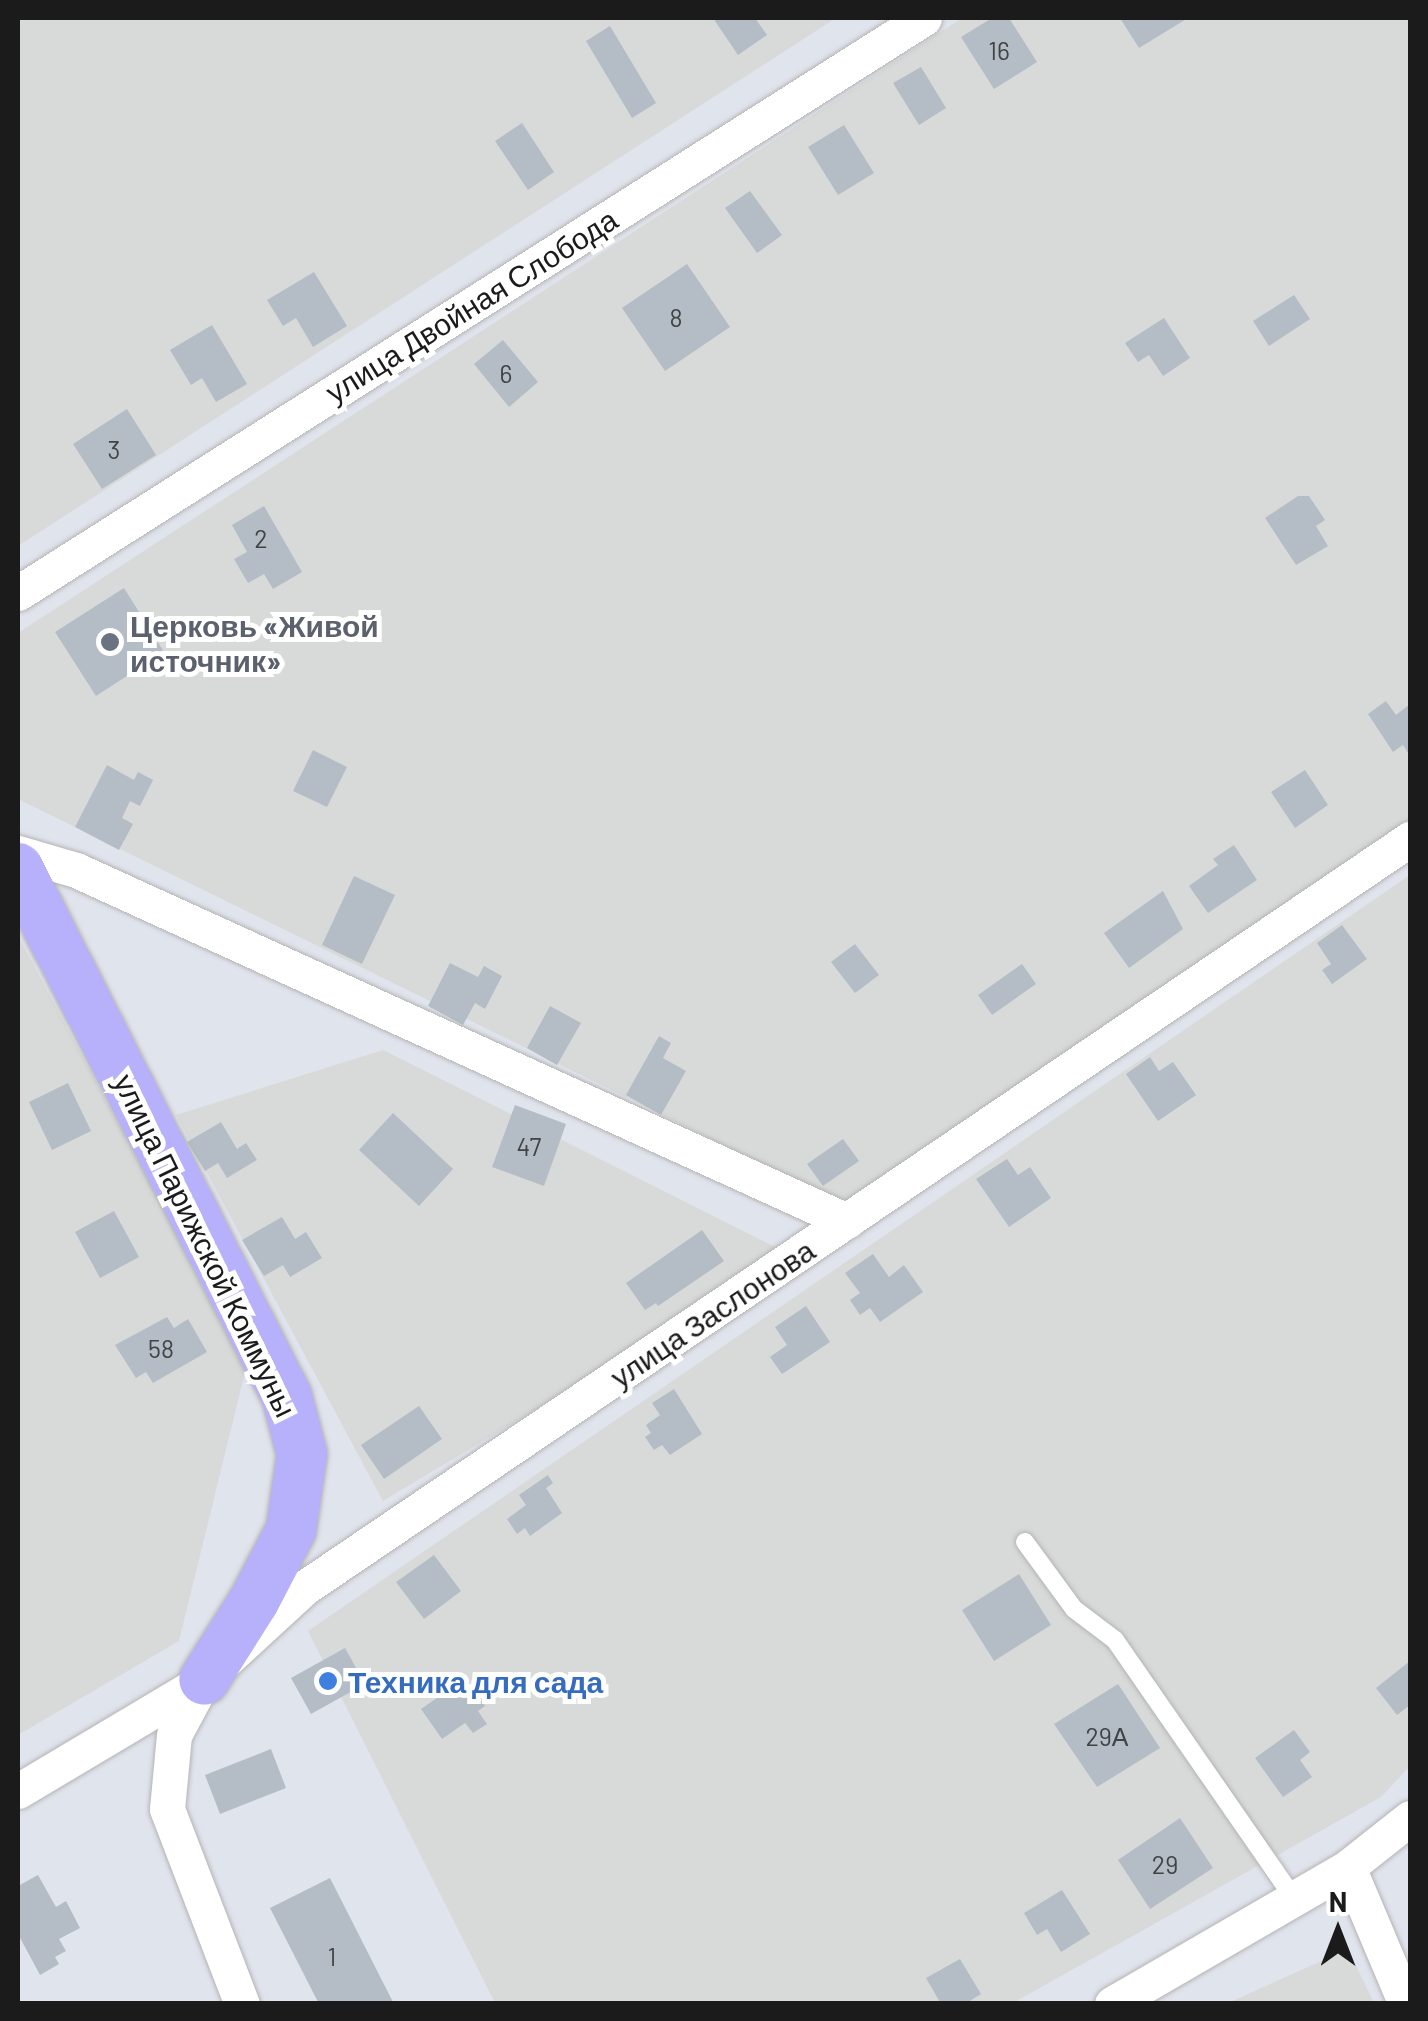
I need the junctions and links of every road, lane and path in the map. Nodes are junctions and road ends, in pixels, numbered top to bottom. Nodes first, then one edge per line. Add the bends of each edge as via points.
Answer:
1 (924, 18) edge
2 (18, 593) edge
3 (1410, 839) edge
4 (18, 853) edge
5 (18, 868) edge
6 (847, 1221) junction
7 (1026, 1542) dead end
8 (204, 1680) junction
9 (18, 1791) edge
10 (1410, 1818) edge
11 (1348, 1867) junction
12 (1292, 1897) junction
13 (242, 2004) edge
14 (1112, 2004) edge
15 (1406, 2004) edge

1 - 2 street, улица Двойная Слобода
3 - 6 street, улица Заслонова
4 - 6 street via 76,870
5 - 8 street, улица Парижской Коммуны via 287,1397 302,1454 292,1530
6 - 8 street, улица Заслонова via 304,1588
7 - 12 lane via 1074,1609 1115,1640
8 - 9 street, улица Заслонова
8 - 13 street via 174,1735 167,1809
10 - 11 street
11 - 12 street
11 - 15 street
12 - 14 street

